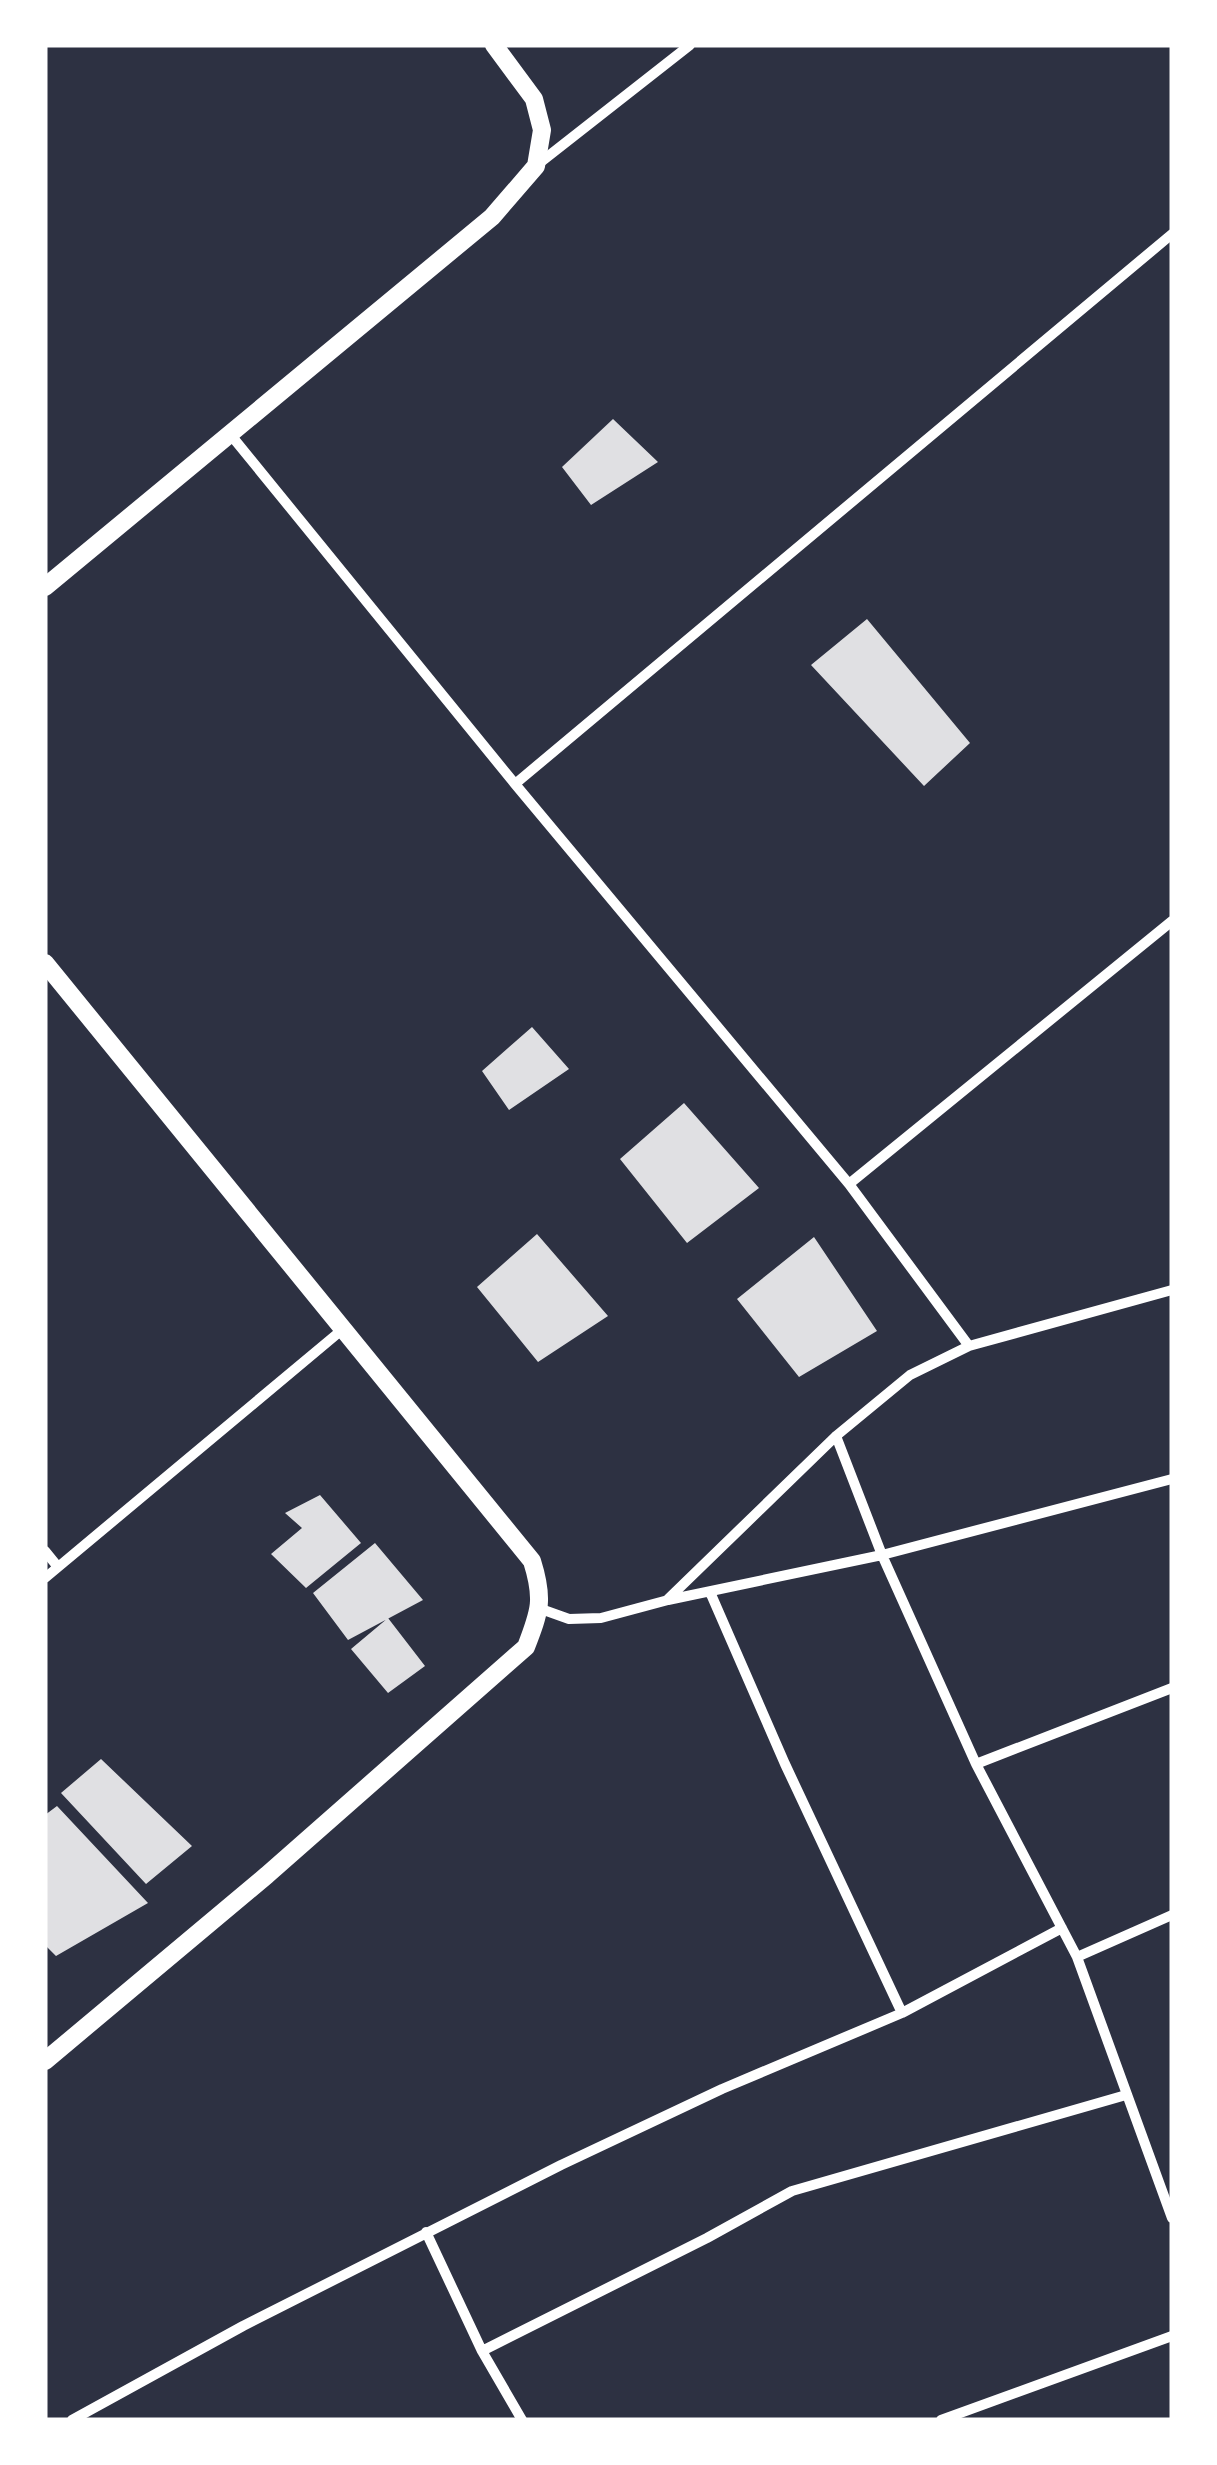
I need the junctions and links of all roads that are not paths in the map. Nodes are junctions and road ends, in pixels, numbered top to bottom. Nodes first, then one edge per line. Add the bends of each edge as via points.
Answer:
1 (494, 45) edge
2 (690, 45) edge
3 (536, 166) junction
4 (1172, 234) edge
5 (230, 434) junction
6 (45, 587) edge
7 (515, 784) junction
8 (1172, 921) edge
9 (45, 964) edge
10 (849, 1184) junction
11 (1172, 1290) edge
12 (343, 1329) junction
13 (969, 1346) junction
14 (836, 1436) junction
15 (1172, 1479) edge
16 (45, 1552) edge
17 (882, 1555) junction
18 (58, 1567) junction
19 (45, 1578) edge
20 (710, 1592) junction
21 (668, 1600) junction
22 (541, 1609) junction
23 (1172, 1688) edge
24 (976, 1764) junction
25 (1172, 1915) edge
26 (1062, 1928) junction
27 (1077, 1957) junction
28 (902, 2013) junction
29 (45, 2061) edge
30 (1126, 2095) junction
31 (1172, 2218) edge
32 (426, 2232) junction
33 (1172, 2336) edge
34 (482, 2351) junction
35 (72, 2420) edge
36 (522, 2420) edge
37 (941, 2420) edge

1 - 3 street via 534,98 542,130
2 - 3 street
3 - 5 street via 492,217
4 - 7 street
5 - 6 street
5 - 7 street
7 - 10 street
8 - 10 street
9 - 12 street
10 - 13 street
11 - 13 street
12 - 18 street
12 - 22 street via 532,1561
13 - 14 street via 910,1375
14 - 17 street
14 - 21 street
15 - 17 street
16 - 18 street
17 - 20 street
17 - 24 street
18 - 19 street
20 - 21 street
20 - 28 street
21 - 22 street via 601,1618 569,1619
22 - 29 street via 526,1646
23 - 24 street
24 - 26 street
25 - 27 street
26 - 27 street
26 - 28 street
27 - 30 street
28 - 32 street via 722,2088
30 - 31 street
30 - 34 street via 792,2191
32 - 34 street
32 - 35 street
33 - 37 street
34 - 36 street

